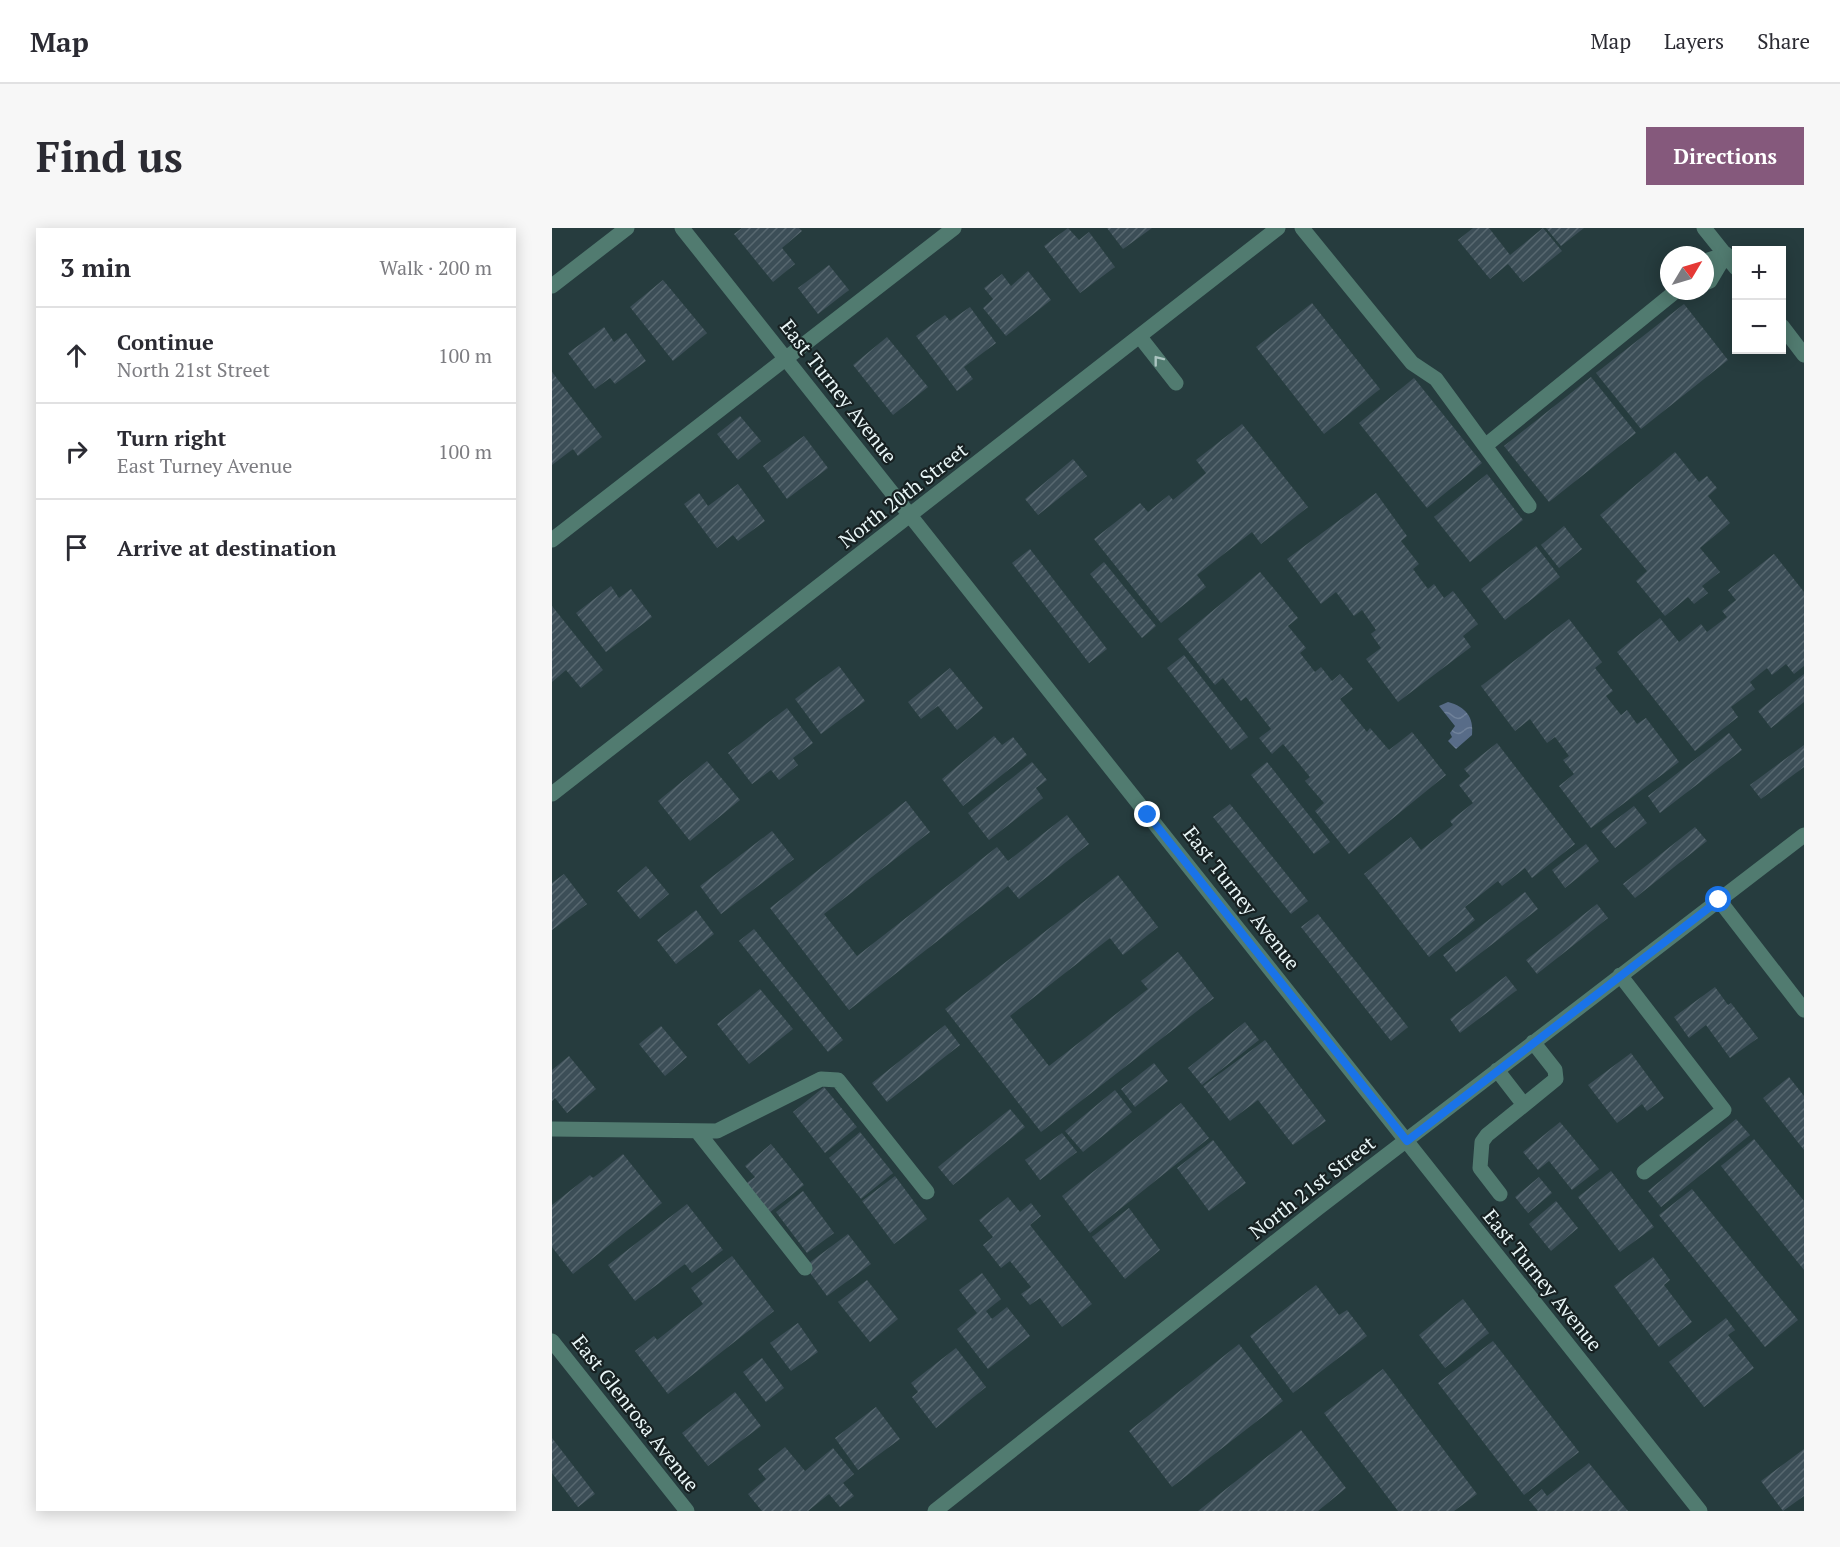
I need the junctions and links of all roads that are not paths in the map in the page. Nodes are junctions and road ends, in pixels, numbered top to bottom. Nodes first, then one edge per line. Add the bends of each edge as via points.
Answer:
1 (627, 228) edge
2 (682, 228) edge
3 (954, 228) edge
4 (1278, 228) edge
5 (1302, 228) edge
6 (1704, 228) edge
7 (1726, 254) junction
8 (1714, 258) edge
9 (1732, 262) edge
10 (1714, 274) edge
11 (552, 286) edge
12 (1667, 300) edge
13 (1786, 331) edge
14 (1140, 337) junction
15 (1804, 355) edge
16 (787, 358) junction
17 (1176, 383) dead end
18 (1485, 446) junction
19 (1529, 506) dead end
20 (910, 516) junction
21 (552, 540) edge
22 (552, 794) edge
23 (1804, 835) edge
24 (1719, 900) junction
25 (1620, 975) junction
26 (1804, 1010) edge
27 (1533, 1042) junction
28 (1497, 1070) junction
29 (1524, 1105) junction
30 (552, 1129) edge
31 (697, 1131) junction
32 (1407, 1141) junction
33 (1644, 1172) dead end
34 (927, 1192) dead end
35 (1500, 1194) dead end
36 (805, 1268) dead end
37 (552, 1341) edge
38 (687, 1511) edge
39 (935, 1511) edge
40 (1700, 1511) edge

1 - 11 street
2 - 16 street, East Turney Avenue
3 - 16 street
4 - 14 street, North 20th Street
5 - 18 street via 1412,363 1436,379
6 - 7 street
7 - 8 street
7 - 9 street
7 - 10 street
12 - 18 street
13 - 15 street
17 -> 14 street
14 - 20 street, North 20th Street
16 - 20 street, East Turney Avenue
16 - 21 street
18 - 19 street
20 - 22 street, North 20th Street
20 - 32 street, East Turney Avenue
23 - 24 street, North 21st Street
24 - 25 street, North 21st Street
24 - 26 street
25 - 27 street, North 21st Street
25 - 33 street via 1724,1110
27 - 28 street, North 21st Street
27 - 29 street via 1556,1070 1556,1079
28 - 29 street
28 - 32 street, North 21st Street
29 - 35 street via 1482,1142 1480,1168
30 - 31 street
31 - 34 street via 717,1131 821,1079 838,1080
31 - 36 street
32 - 39 street, North 21st Street
32 - 40 street, East Turney Avenue
37 - 38 street, East Glenrosa Avenue

